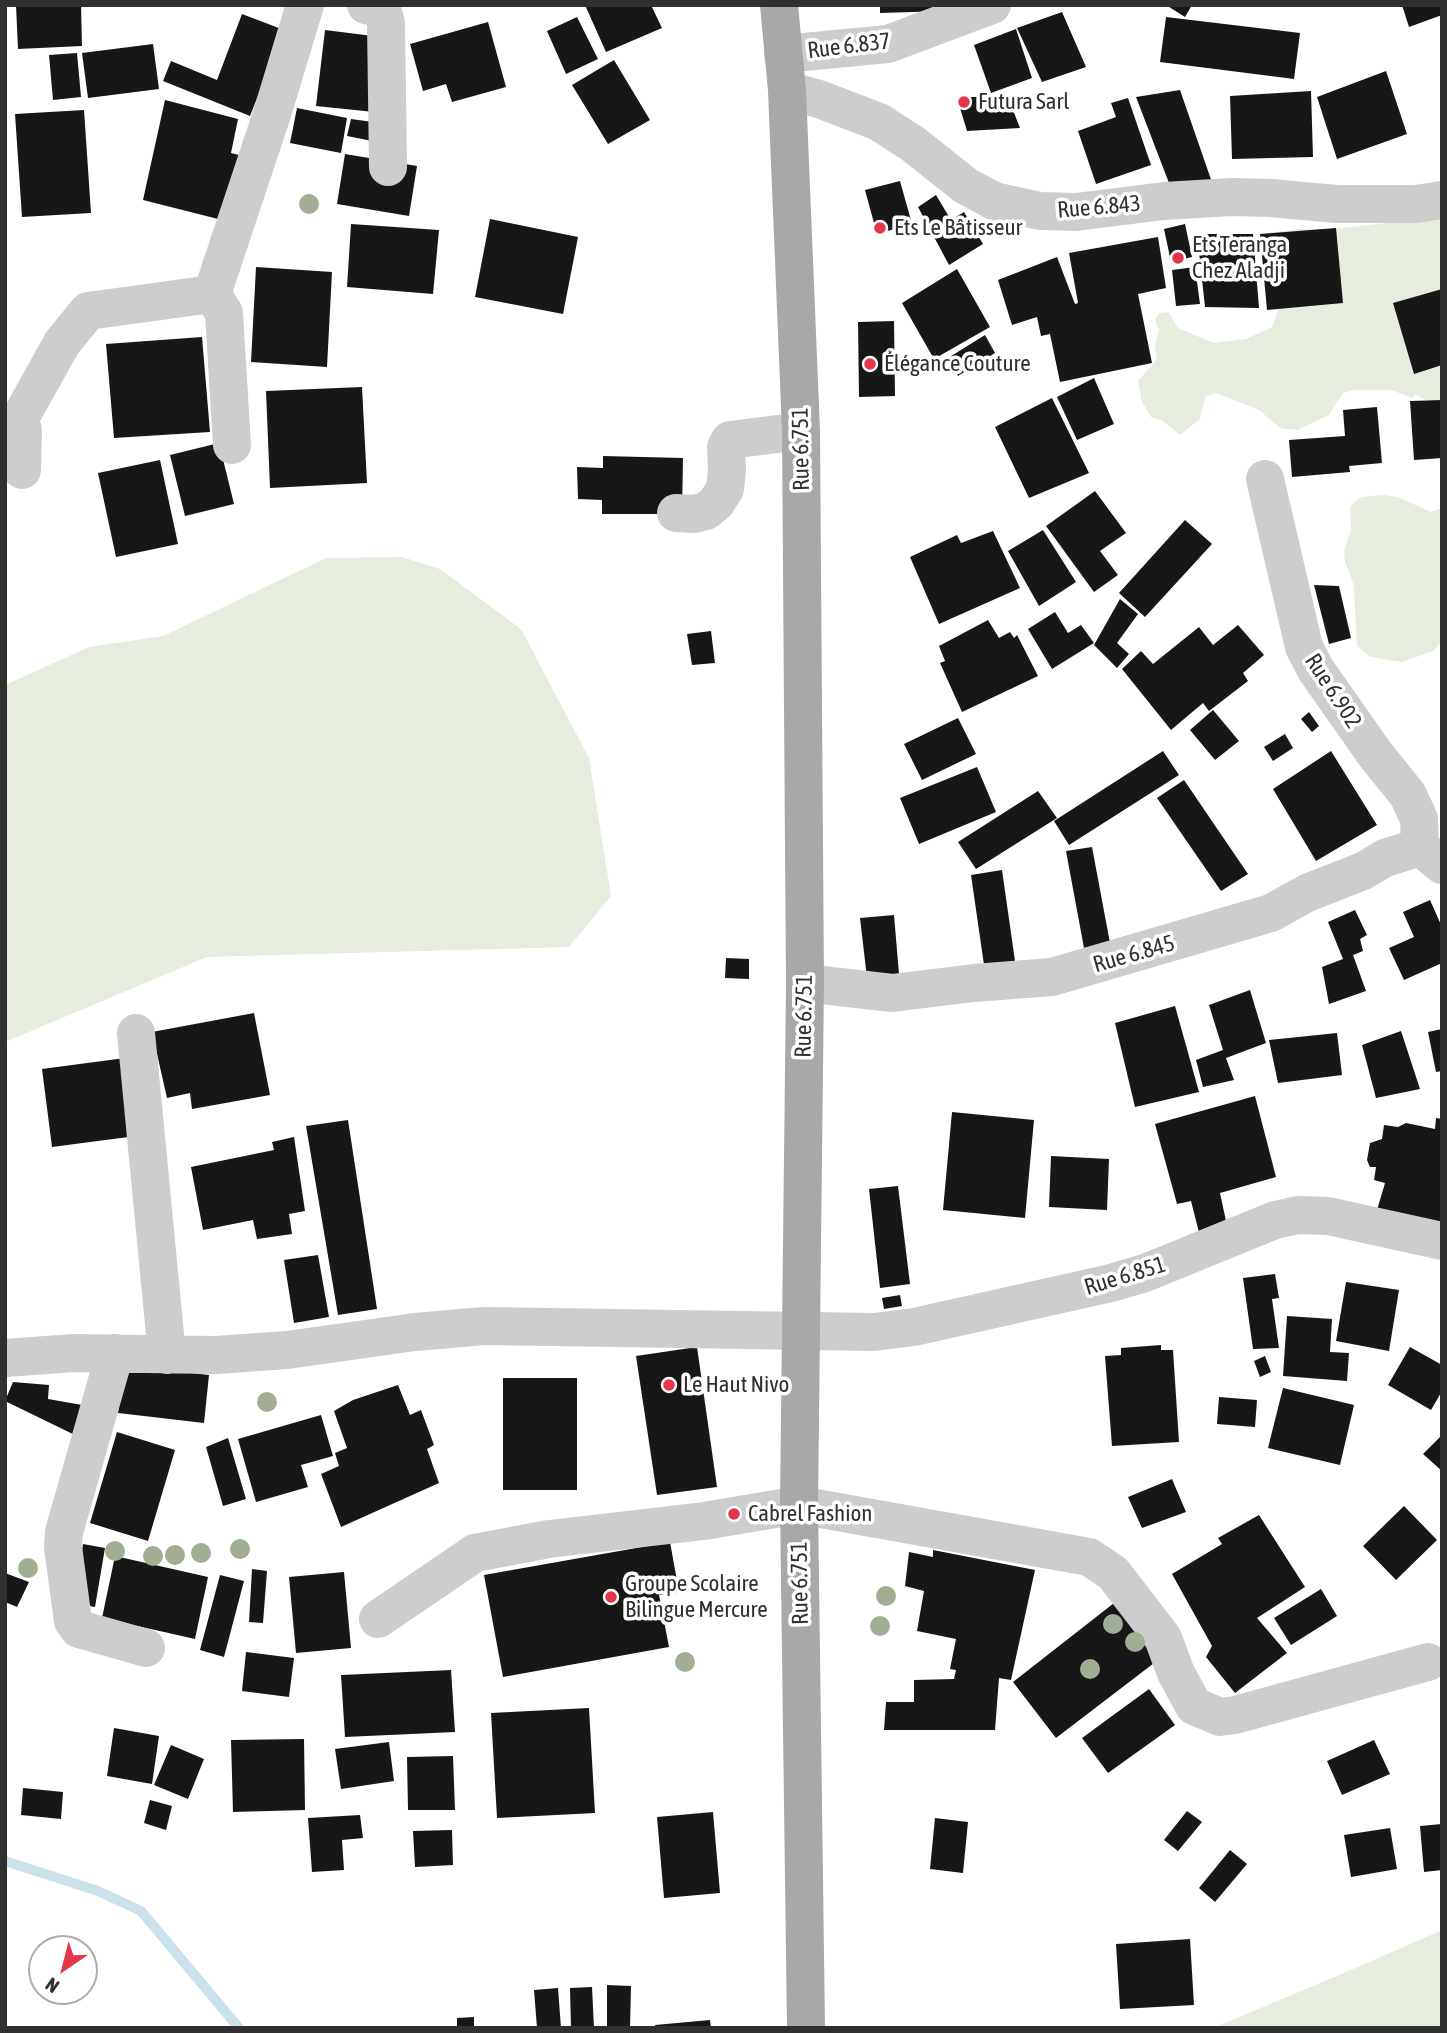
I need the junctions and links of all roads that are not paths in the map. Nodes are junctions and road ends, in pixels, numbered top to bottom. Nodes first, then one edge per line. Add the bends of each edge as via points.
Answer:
1 (305, 5) edge
2 (779, 5) edge
3 (992, 5) edge
4 (377, 6) edge
5 (785, 72) junction
6 (388, 167) dead end
7 (1442, 200) edge
8 (212, 294) junction
9 (802, 431) junction
10 (232, 445) dead end
11 (22, 470) dead end
12 (1265, 479) dead end
13 (677, 513) dead end
14 (1431, 856) edge
15 (805, 984) junction
16 (136, 1033) dead end
17 (1442, 1241) edge
18 (802, 1332) junction
19 (115, 1353) junction
20 (167, 1355) junction
21 (5, 1358) edge
22 (799, 1505) junction
23 (378, 1619) dead end
24 (146, 1648) dead end
25 (1428, 1662) dead end
26 (806, 2028) edge

1 - 8 street
2 - 5 main road, Rue 6.751
3 - 5 street, Rue 6.837 via 888,44
4 - 6 street via 386,23
5 - 7 street, Rue 6.843 via 819,99 879,122 966,186 994,201 1040,211 1076,212 1232,197 1337,204
5 - 9 main road, Rue 6.751
8 - 10 street via 224,313
8 - 11 street via 88,311 62,343 19,420
9 - 13 street via 730,440 725,489 716,503 694,514
9 - 15 main road, Rue 6.751
12 - 14 street, Rue 6.902 via 1304,646 1316,670 1408,795
14 - 15 street, Rue 6.845 via 1385,858 1271,913 1052,977 892,993
15 - 18 main road, Rue 6.751
16 - 20 street
17 - 18 street, Rue 6.851 via 1328,1216 1298,1215 1111,1283 914,1327
18 - 20 street, Rue 6.851 via 484,1326 287,1350
18 - 22 main road, Rue 6.751
19 - 20 street, Rue 6.851
19 - 21 street, Rue 6.851
19 - 24 street via 63,1547 73,1621 79,1629
22 - 23 street via 475,1553
22 - 25 street via 1090,1557 1113,1573 1163,1638 1194,1706 1220,1717
22 - 26 main road, Rue 6.751

